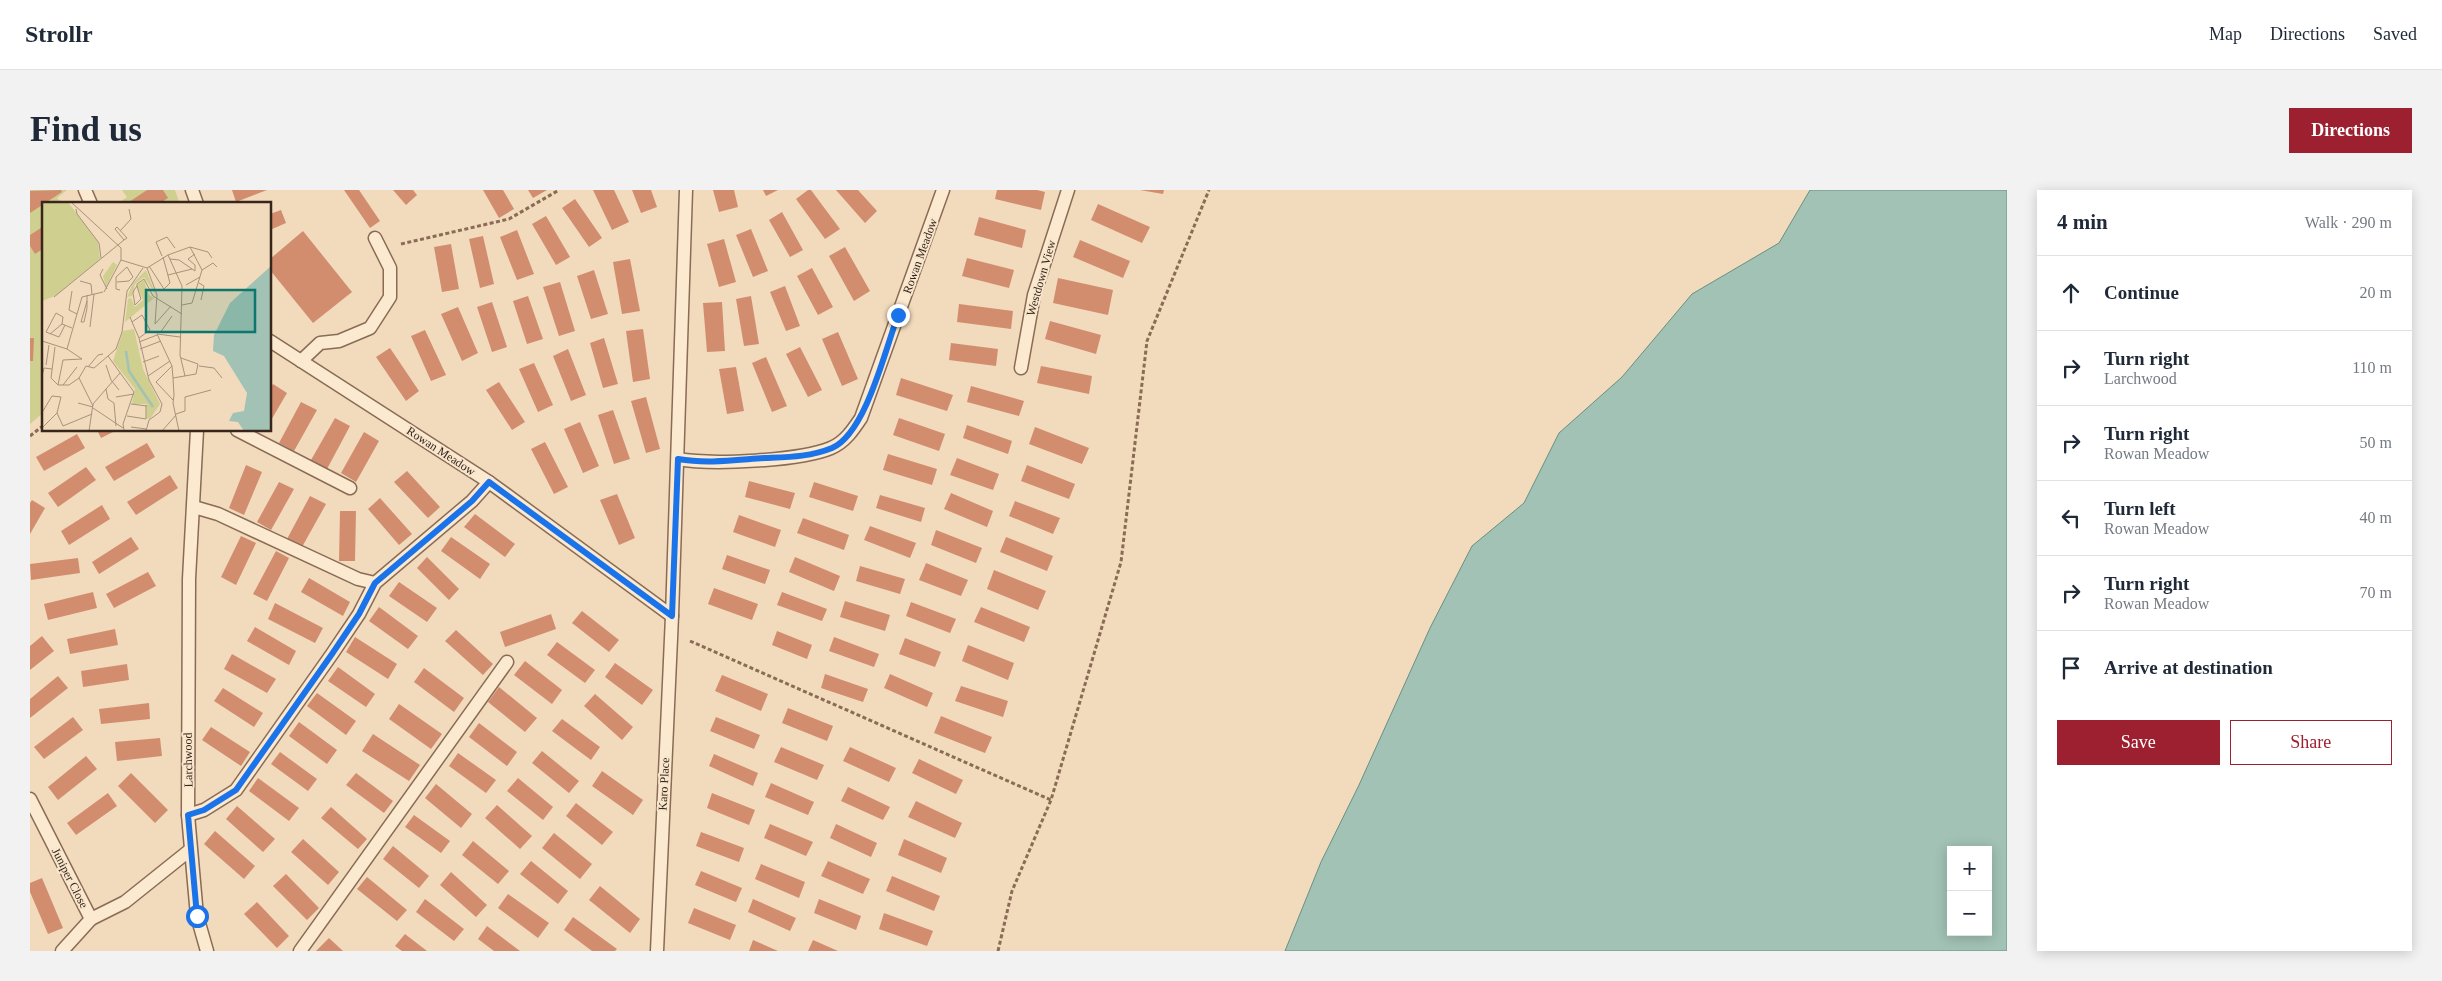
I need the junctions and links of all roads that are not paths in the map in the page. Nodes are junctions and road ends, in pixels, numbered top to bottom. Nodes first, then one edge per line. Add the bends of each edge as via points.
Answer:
1 (86, 190) edge
2 (192, 190) edge
3 (686, 190) edge
4 (943, 190) edge
5 (1068, 190) edge
6 (90, 202) edge
7 (196, 202) edge
8 (375, 238) dead end
9 (271, 342) edge
10 (301, 361) junction
11 (1020, 368) dead end
12 (198, 431) edge
13 (239, 431) edge
14 (678, 459) junction
15 (489, 482) junction
16 (350, 488) dead end
17 (194, 507) junction
18 (375, 583) junction
19 (672, 616) junction
20 (507, 662) dead end
21 (30, 799) edge
22 (188, 815) junction
23 (190, 850) junction
24 (91, 920) junction
25 (62, 951) edge
26 (208, 951) edge
27 (300, 951) edge
28 (657, 951) edge

1 - 6 lane
2 - 7 lane
3 - 14 lane
4 - 14 lane, Rowan Meadow via 861,418 848,436 833,447 808,456 698,462
5 - 11 lane, Westdown View via 1034,295
8 - 10 lane via 390,268 390,297 370,328 339,341 320,343
9 - 10 lane, Rowan Meadow
10 - 15 lane, Rowan Meadow
12 - 17 lane, Larchwood
13 - 16 lane
14 - 19 lane
15 - 18 lane via 472,501
15 - 19 lane, Rowan Meadow
17 - 18 lane via 218,514 358,579
17 - 22 lane, Larchwood via 188,579
18 - 22 lane via 359,614 236,790 204,810
19 - 28 lane, Karo Place
20 - 27 lane
21 - 24 lane, Juniper Close
22 - 23 lane, Larchwood
23 - 24 lane via 125,902
23 - 26 lane, Larchwood via 197,916
24 - 25 lane, Juniper Close

